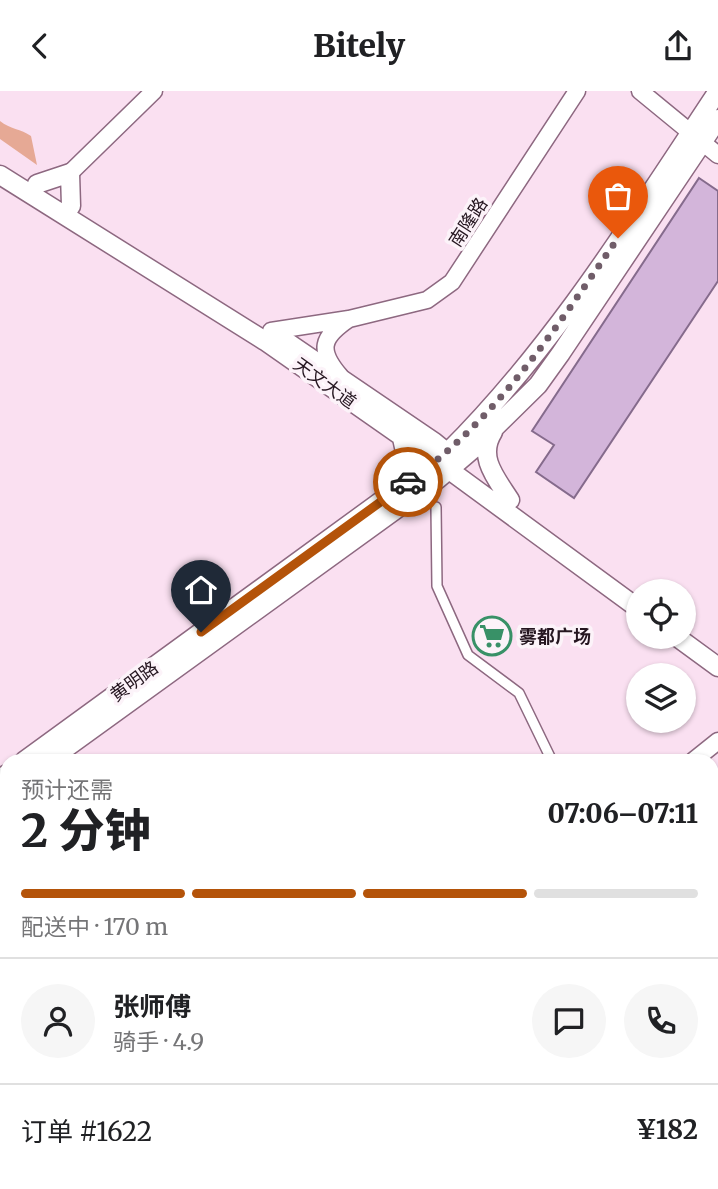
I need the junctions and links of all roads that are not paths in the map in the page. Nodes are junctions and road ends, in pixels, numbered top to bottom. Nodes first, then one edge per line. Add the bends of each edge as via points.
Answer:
1 (154, 91) edge
2 (577, 91) edge
3 (640, 91) edge
4 (718, 91) edge
5 (718, 119) edge
6 (696, 138) junction
7 (718, 155) edge
8 (0, 161) edge
9 (70, 173) junction
10 (0, 174) edge
11 (37, 184) junction
12 (71, 206) junction
13 (349, 319) junction
14 (271, 331) junction
15 (545, 343) junction
16 (561, 353) junction
17 (341, 378) junction
18 (497, 426) junction
19 (402, 438) junction
20 (447, 461) junction
21 (401, 487) junction
22 (510, 500) junction
23 (436, 507) dead end
24 (626, 585) edge
25 (626, 599) edge
26 (696, 637) edge
27 (693, 649) edge
28 (718, 653) edge
29 (718, 667) edge
30 (718, 741) edge
31 (34, 754) edge
32 (58, 754) edge
33 (550, 754) edge
34 (703, 754) edge

1 - 9 street
2 - 13 street, 南隆路 via 452,282 427,300
3 - 6 street
4 - 6 main road
5 - 6 main road
6 - 7 street
6 - 15 main road
6 - 16 main road
8 - 11 main road, 天文大道
9 - 11 main road
9 - 12 main road
10 - 19 main road, 天文大道 via 265,341
11 - 12 main road, 天文大道
12 - 14 main road, 天文大道
13 - 14 street, 南隆路
13 - 17 street via 334,329 325,343 328,362
14 - 17 main road, 天文大道
15 - 16 main road via 538,362 541,369
15 - 20 main road
16 - 18 main road via 538,385
17 - 20 main road, 天文大道
18 - 20 main road
18 - 22 main road via 486,443 488,464
19 - 20 main road, 天文大道
19 - 21 main road via 407,461
20 - 21 main road, 黄明路
20 - 22 main road, 天文大道
20 - 25 main road, 天文大道
20 - 32 main road, 黄明路 via 438,479
21 - 31 main road, 黄明路
22 - 24 main road, 天文大道
23 - 33 street via 437,586 468,655 519,692
26 - 28 main road
27 - 29 main road
30 - 34 street

